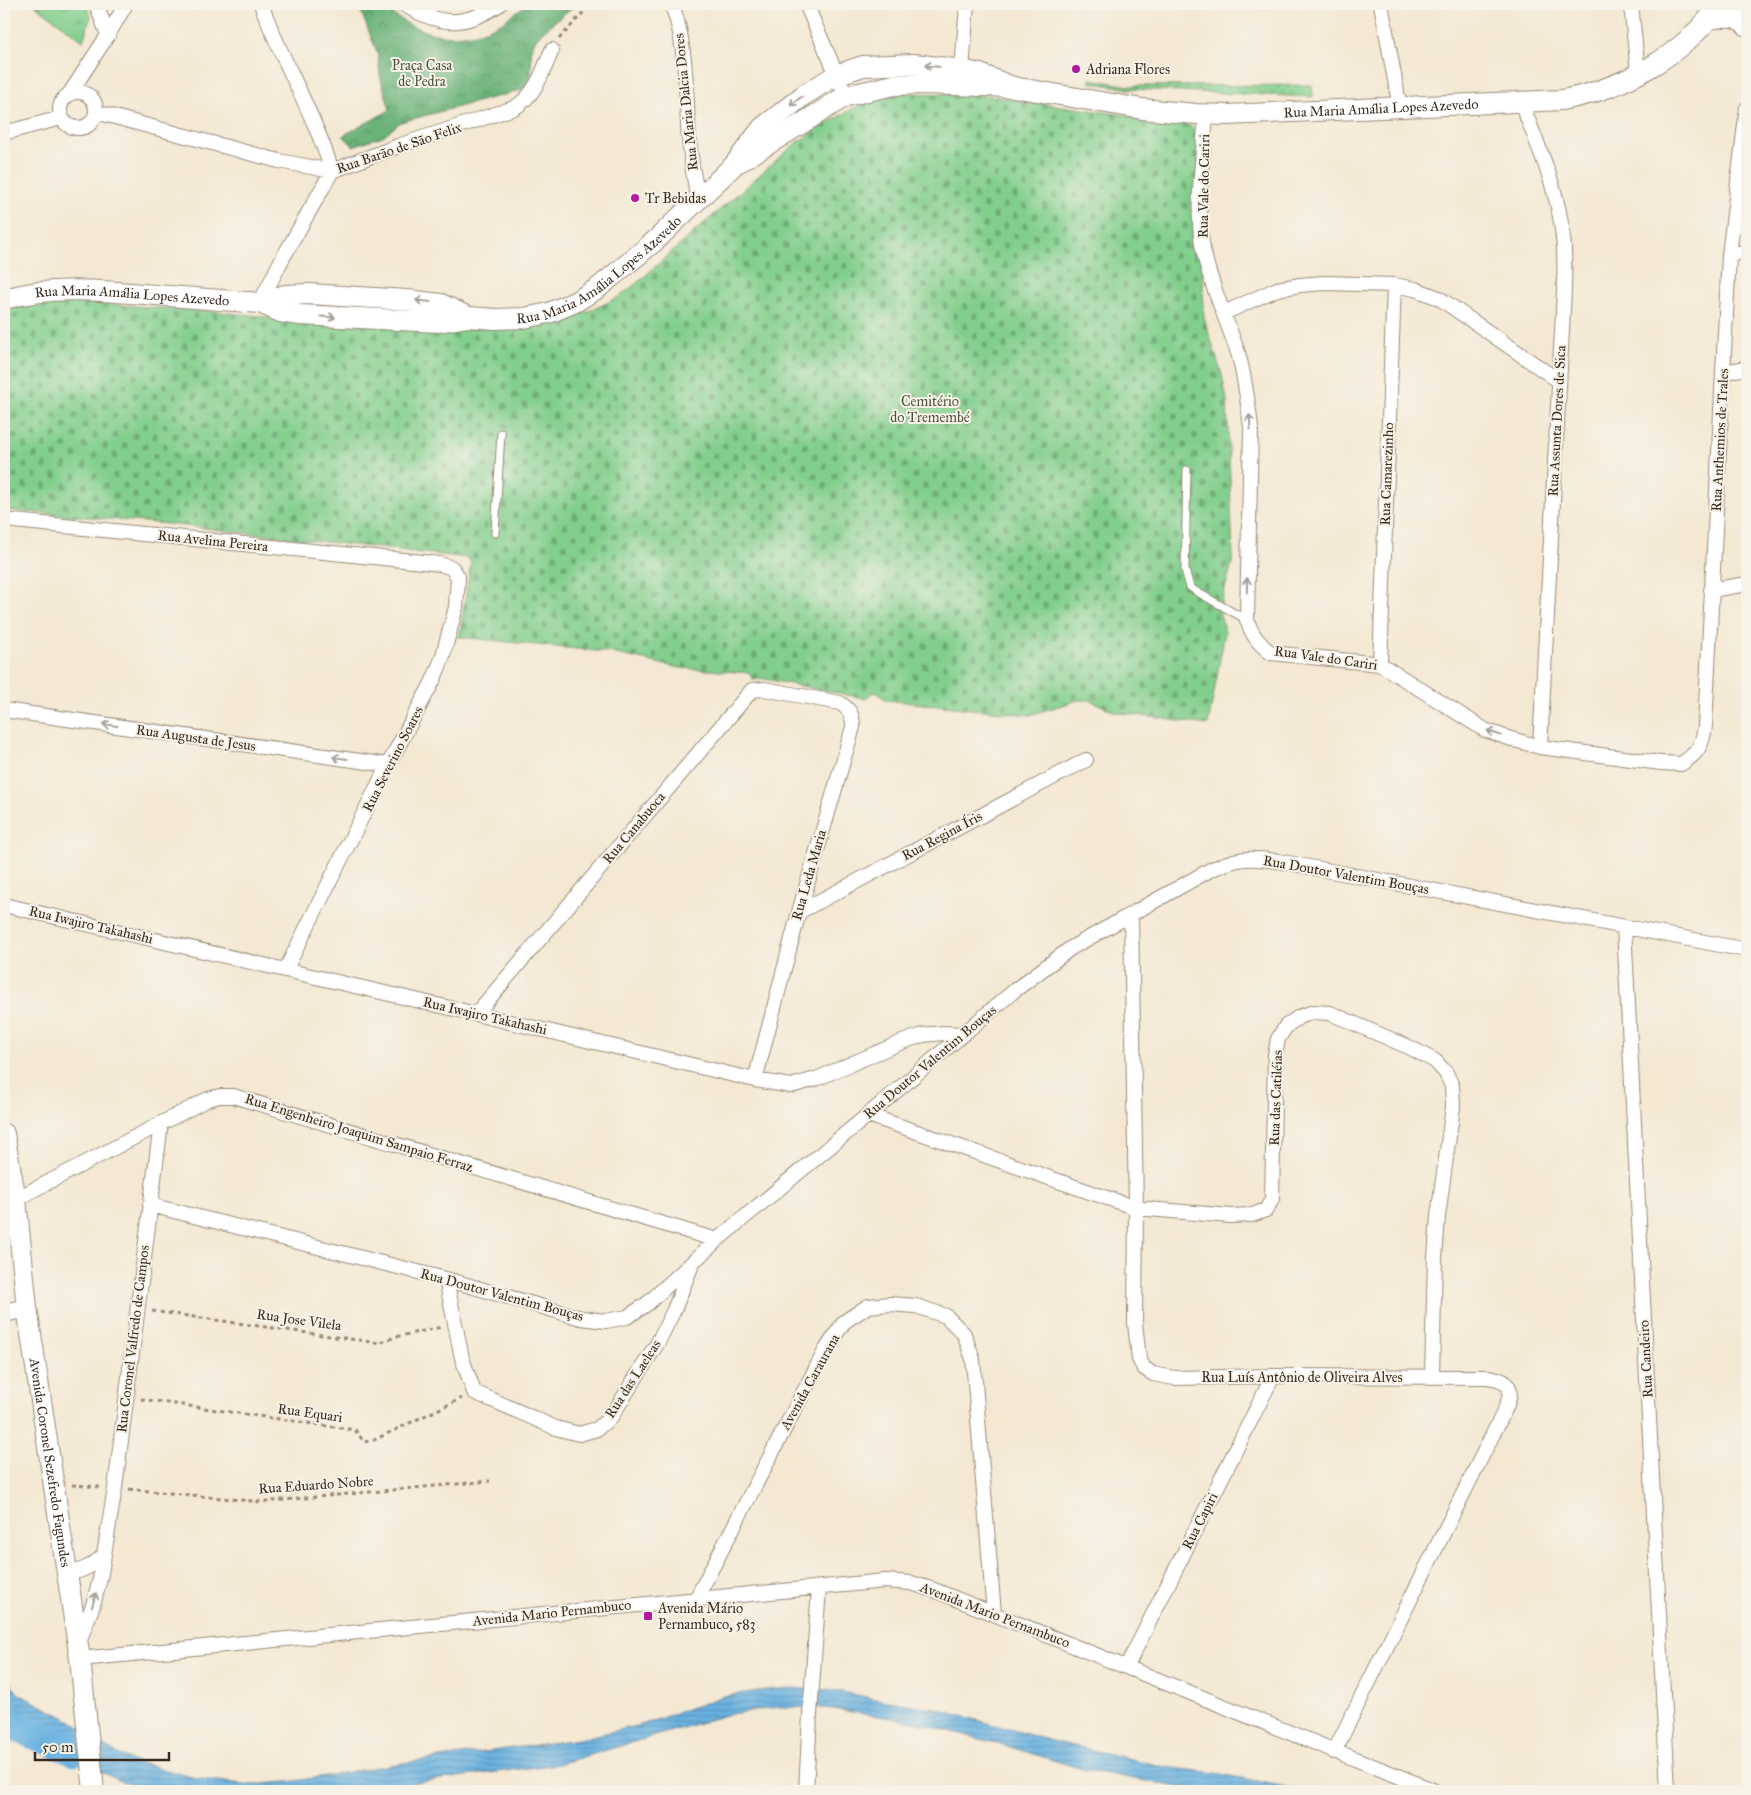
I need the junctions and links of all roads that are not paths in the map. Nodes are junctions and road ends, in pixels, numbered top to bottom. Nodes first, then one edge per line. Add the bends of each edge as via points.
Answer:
1 (96, 4) edge
2 (126, 4) edge
3 (260, 4) edge
4 (403, 4) edge
5 (500, 4) edge
6 (670, 4) edge
7 (806, 4) edge
8 (967, 4) edge
9 (1381, 4) edge
10 (1631, 4) edge
11 (1715, 11) edge
12 (1747, 26) edge
13 (108, 35) junction
14 (552, 50) road end
15 (962, 70) junction
16 (1638, 73) junction
17 (836, 75) junction
18 (1013, 87) junction
19 (70, 93) junction
20 (846, 96) junction
21 (1521, 102) junction
22 (1400, 108) junction
23 (1747, 108) edge
24 (96, 112) junction
25 (1206, 115) junction
26 (61, 118) junction
27 (4, 132) edge
28 (734, 165) junction
29 (332, 171) junction
30 (698, 200) junction
31 (1747, 252) edge
32 (1729, 254) junction
33 (1394, 285) junction
34 (4, 299) edge
35 (260, 303) junction
36 (1224, 313) junction
37 (1747, 368) edge
38 (1724, 372) junction
39 (1559, 381) junction
40 (501, 433) dead end
41 (1187, 470) dead end
42 (4, 520) edge
43 (495, 533) dead end
44 (423, 562) joint
45 (1747, 584) edge
46 (1711, 590) junction
47 (1247, 620) junction
48 (1380, 664) junction
49 (813, 698) joint
50 (4, 710) edge
51 (1540, 747) junction
52 (1086, 760) dead end
53 (1681, 764) joint
54 (388, 765) junction
55 (4, 905) edge
56 (798, 912) junction
57 (1131, 914) junction
58 (1624, 927) junction
59 (1747, 950) edge
60 (286, 969) junction
61 (476, 1014) junction
62 (962, 1034) junction
63 (755, 1080) junction
64 (868, 1115) junction
65 (161, 1123) junction
66 (4, 1134) edge
67 (16, 1199) junction
68 (150, 1205) junction
69 (1136, 1208) junction
70 (717, 1240) junction
71 (692, 1264) junction
72 (446, 1280) junction
73 (28, 1308) junction
74 (4, 1313) edge
75 (1273, 1376) junction
76 (1432, 1376) junction
77 (104, 1555) junction
78 (68, 1574) junction
79 (819, 1588) junction
80 (696, 1599) junction
81 (994, 1614) junction
82 (79, 1651) junction
83 (1127, 1666) junction
84 (1334, 1752) junction
85 (94, 1789) edge
86 (809, 1791) edge
87 (1435, 1791) edge
88 (1668, 1791) edge

1 - 13 street
2 - 13 street
3 - 29 street via 309,111
4 - 5 street via 440,21 463,21
6 - 30 street, Rua Maria Dalcia Dores via 678,26 684,64 689,141
7 - 17 street
8 - 15 street
9 - 22 street
10 - 16 street
11 - 12 main road
11 - 16 main road, Rua Maria Amália Lopes Azevedo via 1677,50
13 - 19 street
14 - 29 street, Rua Barão de São Felix via 533,92 514,108
15 -> 17 main road, Rua Maria Amália Lopes Azevedo via 884,64 863,66
15 - 18 main road, Rua Maria Amália Lopes Azevedo
16 - 21 main road, Rua Maria Amália Lopes Azevedo via 1587,95
17 - 20 street
17 -> 28 main road, Rua Maria Amália Lopes Azevedo via 762,128
18 - 20 main road, Rua Maria Amália Lopes Azevedo via 894,85
18 - 25 main road, Rua Maria Amália Lopes Azevedo via 1142,109
19 - 24 street via 88,95
19 - 26 street via 62,100
20 - 28 main road, Rua Maria Amália Lopes Azevedo
21 - 22 main road, Rua Maria Amália Lopes Azevedo
21 - 39 street, Rua Assunta Dores de Sica via 1548,172 1564,238
22 - 25 main road, Rua Maria Amália Lopes Azevedo
23 - 32 street, Rua Anthemios de Trales
24 - 26 street via 91,123 80,128 68,126
24 - 29 street, Rua Barão de São Felix via 278,161
25 - 36 street, Rua Vale do Cariri via 1201,229 1207,263
26 - 27 street
28 - 30 main road, Rua Maria Amália Lopes Azevedo
29 - 35 street
30 - 35 main road, Rua Maria Amália Lopes Azevedo via 598,288 549,313 524,318 468,317 440,304 309,294 285,295
31 - 32 street
32 - 38 street, Rua Anthemios de Trales
33 - 36 street via 1300,285 1277,290
33 - 39 street via 1439,298
33 - 48 street, Rua Camarezinho
34 - 35 main road, Rua Maria Amália Lopes Azevedo via 50,291 105,291
47 -> 36 street, Rua Vale do Cariri via 1251,428 1243,374
37 - 38 street
38 - 46 street, Rua Anthemios de Trales
39 - 51 street, Rua Assunta Dores de Sica
40 - 43 lane
41 - 47 lane via 1186,579 1197,592
42 - 44 street, Rua Avelina Pereira
44 - 54 street, Rua Severino Soares via 452,568 458,577 456,607 442,659
45 - 46 street
46 - 53 street, Rua Anthemios de Trales via 1706,726 1698,751
47 - 48 street, Rua Vale do Cariri via 1259,644 1271,653
51 -> 48 street, Rua Vale do Cariri via 1486,730
49 - 56 street, Rua Leda Maria via 840,703 853,717 853,727
49 - 61 street, Rua Canabuoca via 764,689 752,690
54 -> 50 street, Rua Augusta de Jesus
51 - 53 street, Rua Vale do Cariri
52 - 56 street, Rua Regina Íris
54 - 60 street, Rua Severino Soares
55 - 60 street, Rua Iwajiro Takahashi
56 - 63 street, Rua Leda Maria
57 - 58 street, Rua Doutor Valentim Bouças via 1231,860 1250,858
57 - 62 street, Rua Doutor Valentim Bouças via 1071,948
57 - 69 street, Rua Luís Antônio de Oliveira Alves
58 - 59 street, Rua Doutor Valentim Bouças
58 - 88 street, Rua Candeiro
60 - 61 street, Rua Iwajiro Takahashi
61 - 63 street, Rua Iwajiro Takahashi
62 - 63 street, Rua Iwajiro Takahashi via 923,1035 791,1086
62 - 64 street, Rua Doutor Valentim Bouças
64 - 69 street, Rua das Catiléias
64 - 70 street, Rua Doutor Valentim Bouças
65 - 67 street, Rua Engenheiro Joaquim Sampaio Ferraz
65 - 68 street, Rua Coronel Valfredo de Campos
65 - 70 street, Rua Engenheiro Joaquim Sampaio Ferraz via 208,1099 233,1096
66 - 67 main road, Avenida Coronel Sezefredo Fagundes
67 - 73 main road, Avenida Coronel Sezefredo Fagundes
68 - 72 street, Rua Doutor Valentim Bouças
68 - 77 street, Rua Coronel Valfredo de Campos
69 - 75 street, Rua Luís Antônio de Oliveira Alves via 1136,1323 1139,1359 1144,1368 1153,1374 1174,1378
69 - 76 street, Rua das Catiléias via 1231,1216 1252,1215 1266,1210 1272,1199 1274,1182 1275,1055 1278,1039 1286,1026 1299,1017 1313,1012 1330,1012 1435,1061 1452,1086 1453,1107 1438,1216
70 - 71 street, Rua Doutor Valentim Bouças
71 - 72 street, Rua Doutor Valentim Bouças via 647,1304 627,1317 606,1321 581,1318
71 - 72 street, Rua das Laeleas via 657,1344 611,1417 597,1430 579,1434 556,1428 474,1392 462,1358
73 - 74 street
73 - 78 main road, Avenida Coronel Sezefredo Fagundes
75 - 76 street, Rua Luís Antônio de Oliveira Alves
75 - 83 street, Rua Capiri
76 - 84 street, Rua Luís Antônio de Oliveira Alves via 1499,1378 1506,1382 1510,1397
77 - 78 street via 94,1565
82 -> 77 street, Rua Coronel Valfredo de Campos
78 - 82 main road, Avenida Coronel Sezefredo Fagundes
79 - 80 street, Avenida Mario Pernambuco
79 - 81 street, Avenida Mario Pernambuco via 885,1581 911,1583
79 - 86 street via 810,1715
80 - 81 street, Avenida Caraurana via 829,1344 844,1322 868,1306 890,1304 916,1306 946,1316 964,1334 974,1359
80 - 82 street, Avenida Mario Pernambuco
81 - 83 street, Avenida Mario Pernambuco
82 - 85 main road, Avenida Coronel Sezefredo Fagundes
83 - 84 street, Avenida Mario Pernambuco
84 - 87 street, Avenida Mario Pernambuco

